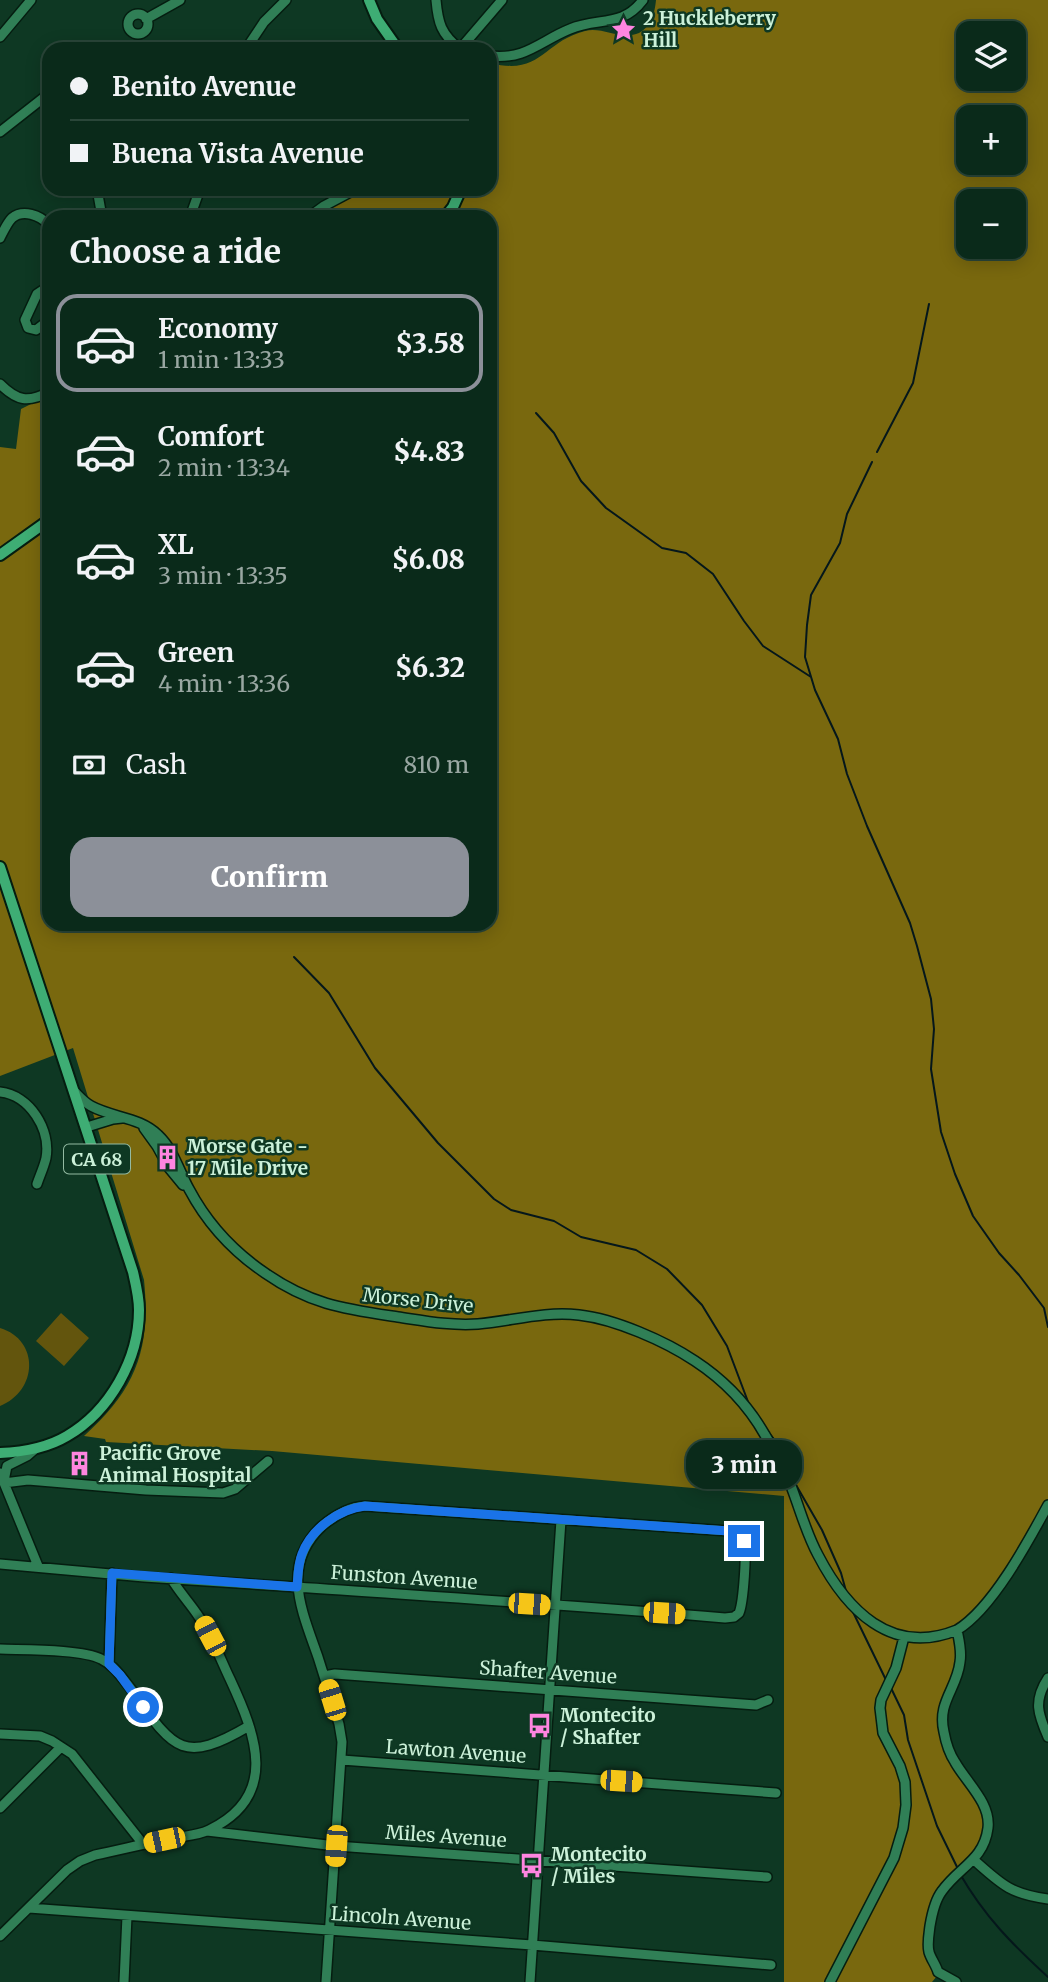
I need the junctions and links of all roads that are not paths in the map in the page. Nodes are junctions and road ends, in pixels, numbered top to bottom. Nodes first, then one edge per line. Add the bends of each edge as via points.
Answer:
1 (31, 0) edge
2 (180, 0) edge
3 (286, 0) edge
4 (369, 0) edge
5 (436, 0) edge
6 (502, 0) edge
7 (643, 0) edge
8 (146, 19) dead end
9 (0, 37) edge
10 (251, 42) edge
11 (393, 42) edge
12 (452, 42) edge
13 (466, 42) edge
14 (497, 56) edge
15 (42, 99) edge
16 (0, 132) edge
17 (342, 196) edge
18 (319, 210) edge
19 (42, 219) edge
20 (0, 238) edge
21 (42, 291) edge
22 (42, 325) edge
23 (0, 384) edge
24 (42, 395) edge
25 (42, 525) edge
26 (0, 555) edge
27 (0, 867) edge
28 (74, 1091) junction
29 (0, 1092) edge
30 (126, 1118) junction
31 (87, 1127) junction
32 (37, 1184) dead end
33 (36, 1448) junction
34 (0, 1452) edge
35 (268, 1461) dead end
36 (1, 1476) edge
37 (1048, 1505) edge
38 (561, 1520) junction
39 (0, 1564) edge
40 (38, 1566) junction
41 (112, 1573) junction
42 (171, 1578) junction
43 (297, 1587) junction
44 (555, 1605) junction
45 (957, 1630) junction
46 (904, 1637) junction
47 (0, 1649) edge
48 (109, 1664) junction
49 (324, 1676) junction
50 (1048, 1678) edge
51 (550, 1690) junction
52 (768, 1700) dead end
53 (250, 1726) junction
54 (0, 1734) edge
55 (1048, 1737) edge
56 (61, 1746) junction
57 (342, 1760) junction
58 (544, 1775) junction
59 (776, 1793) dead end
60 (0, 1808) edge
61 (207, 1831) junction
62 (143, 1844) junction
63 (336, 1846) junction
64 (538, 1860) junction
65 (974, 1860) junction
66 (767, 1877) dead end
67 (1048, 1899) edge
68 (29, 1908) junction
69 (127, 1916) junction
70 (330, 1930) junction
71 (0, 1936) edge
72 (532, 1945) junction
73 (771, 1965) dead end
74 (124, 1982) edge
75 (326, 1982) edge
76 (530, 1982) edge
77 (830, 1982) edge
78 (956, 1982) edge

1 - 9 street
2 - 8 street
3 - 10 street
4 - 11 main road
5 - 12 street via 440,27
6 - 13 street
7 - 14 street via 624,17 578,26 516,56
15 - 16 street
17 - 18 street
19 - 20 street via 17,216
21 - 22 street via 25,320 28,328
23 - 24 street via 23,399
25 - 26 main road
27 - 28 main road, CA 68
28 - 30 street, Morse Drive via 90,1106
28 - 31 main road, CA 68
29 - 32 street via 23,1102 44,1129 46,1158
30 - 31 street
30 - 46 street, Morse Drive via 141,1124 169,1168 245,1258 317,1302 453,1324 543,1314 597,1317 694,1361 732,1390 757,1421 790,1482 817,1553 841,1592 873,1623
31 - 33 main road, CA 68 via 138,1292 137,1331 119,1381 99,1409 68,1435
33 - 34 main road, CA 68
33 - 36 street via 7,1466
35 - 36 street via 239,1487 223,1493
36 - 40 street
37 - 45 street via 992,1595 974,1618
38 - 43 street via 358,1506 329,1521 307,1544
38 - 44 street
38 - 44 street, Funston Avenue via 729,1531 742,1538 746,1549 742,1603 734,1617
39 - 40 street, Funston Avenue
40 - 41 street, Funston Avenue
41 - 42 street, Funston Avenue
41 - 48 street
42 - 43 street, Funston Avenue
42 - 53 street via 210,1636
43 - 44 street, Funston Avenue
43 - 49 street
44 - 51 street
45 - 46 street via 940,1636
45 - 65 street via 960,1662 942,1719 954,1761 986,1813 988,1831
46 - 77 street via 880,1708 883,1733 905,1782 903,1828 894,1858
47 - 48 street via 90,1655
48 - 53 street via 171,1740 184,1747 213,1744
49 - 51 street, Shafter Avenue
49 - 57 street via 342,1733
50 - 55 street via 1038,1701
51 - 52 street, Shafter Avenue via 756,1705
51 - 58 street
53 - 61 street via 256,1768 251,1795 227,1820
54 - 56 street via 40,1736
56 - 60 street
56 - 62 street
57 - 58 street, Lawton Avenue
57 - 63 street
58 - 59 street, Lawton Avenue
58 - 64 street
61 - 62 street
61 - 63 street, Miles Avenue
62 - 68 street via 80,1861
63 - 64 street, Miles Avenue
63 - 70 street
64 - 66 street, Miles Avenue
64 - 72 street
65 - 67 street via 1005,1887
65 - 78 street via 941,1891 929,1937 936,1976
68 - 69 street, Lincoln Avenue
68 - 71 street
69 - 70 street, Lincoln Avenue
69 - 74 street
70 - 72 street, Lincoln Avenue
70 - 75 street
72 - 73 street, Lincoln Avenue
72 - 76 street

